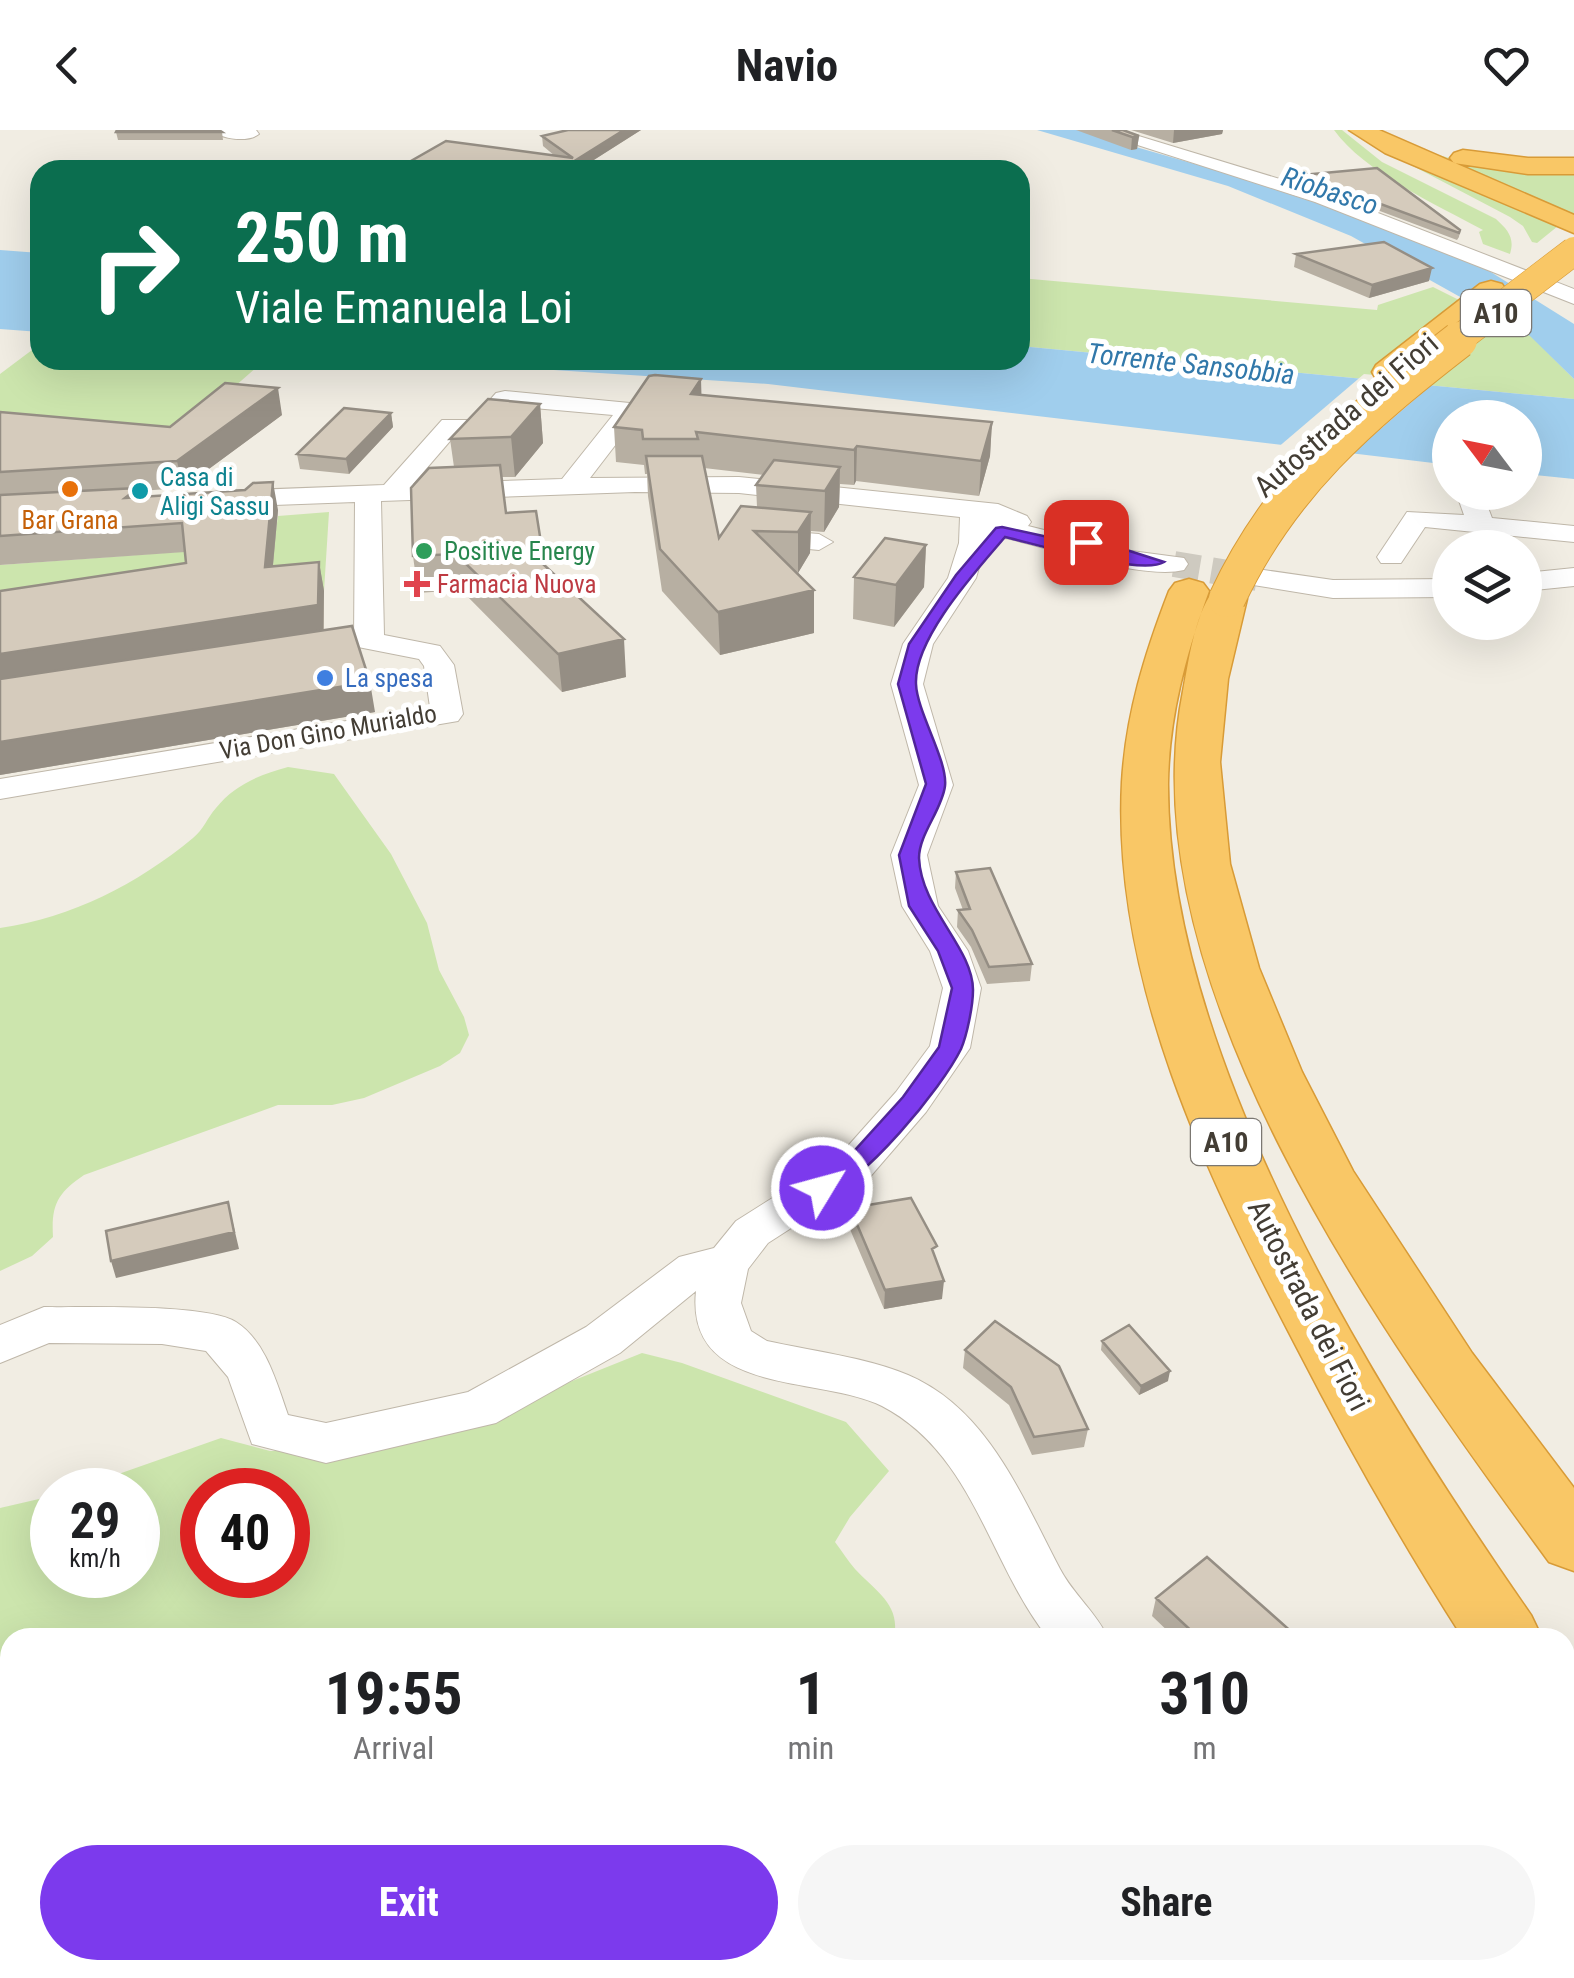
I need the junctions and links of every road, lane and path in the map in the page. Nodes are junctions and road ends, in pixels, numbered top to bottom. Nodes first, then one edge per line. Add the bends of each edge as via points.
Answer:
1 (220, 130) edge
2 (1100, 130) edge
3 (1369, 131) edge
4 (250, 134) dead end
5 (1574, 166) edge
6 (1574, 225) edge
7 (1574, 251) edge
8 (1491, 290) junction
9 (1574, 297) edge
10 (570, 486) junction
11 (380, 492) junction
12 (196, 500) edge
13 (738, 505) junction
14 (1476, 510) edge
15 (993, 524) junction
16 (1481, 524) junction
17 (1574, 534) edge
18 (820, 542) edge
19 (1391, 557) dead end
20 (1204, 571) junction
21 (1574, 578) edge
22 (1542, 580) edge
23 (1542, 585) edge
24 (1432, 588) edge
25 (1574, 596) edge
26 (369, 641) junction
27 (331, 647) edge
28 (0, 788) edge
29 (728, 1262) junction
30 (0, 1345) edge
31 (1574, 1541) edge
32 (1073, 1628) edge
33 (1498, 1628) edge

1 - 4 street
2 - 9 street via 1322,198
3 - 5 highway via 1464,159
3 - 6 highway
3 - 8 highway via 1390,162 1494,212 1518,236
6 - 8 highway, Autostrada dei Fiori / A10
7 - 20 highway, Autostrada dei Fiori / A10, bridge via 1418,376 1298,486 1252,546
8 - 20 highway, Autostrada dei Fiori / A10 via 1265,482
10 - 11 street
10 - 11 street via 631,408 505,398 478,428 451,425
10 - 13 street
11 - 12 street
11 - 26 street
13 - 15 street via 894,504
13 - 18 street via 738,536
14 - 16 street
15 - 20 street
15 - 29 street via 918,644 907,684 936,784 909,855 920,906 949,951 962,988 950,1048 854,1167 752,1232
16 - 17 street
16 - 19 street via 1417,518
20 - 24 street via 1332,589
20 - 31 highway, Autostrada dei Fiori / A10 via 1197,764 1203,833 1240,982 1298,1120 1350,1218 1468,1401
20 - 33 highway, Autostrada dei Fiori / A10 via 1170,643 1153,706 1147,779 1152,888 1175,996 1226,1141 1350,1389
21 - 22 street
23 - 25 street
26 - 27 street
26 - 28 street, Via Don Gino Murialdo via 430,652 448,714
29 - 30 street via 695,1270 604,1340 479,1409 326,1443 268,1430 249,1370 220,1336 162,1326 44,1325
29 - 32 street via 718,1303 734,1344 754,1356 893,1389 942,1420 982,1470 1046,1595

